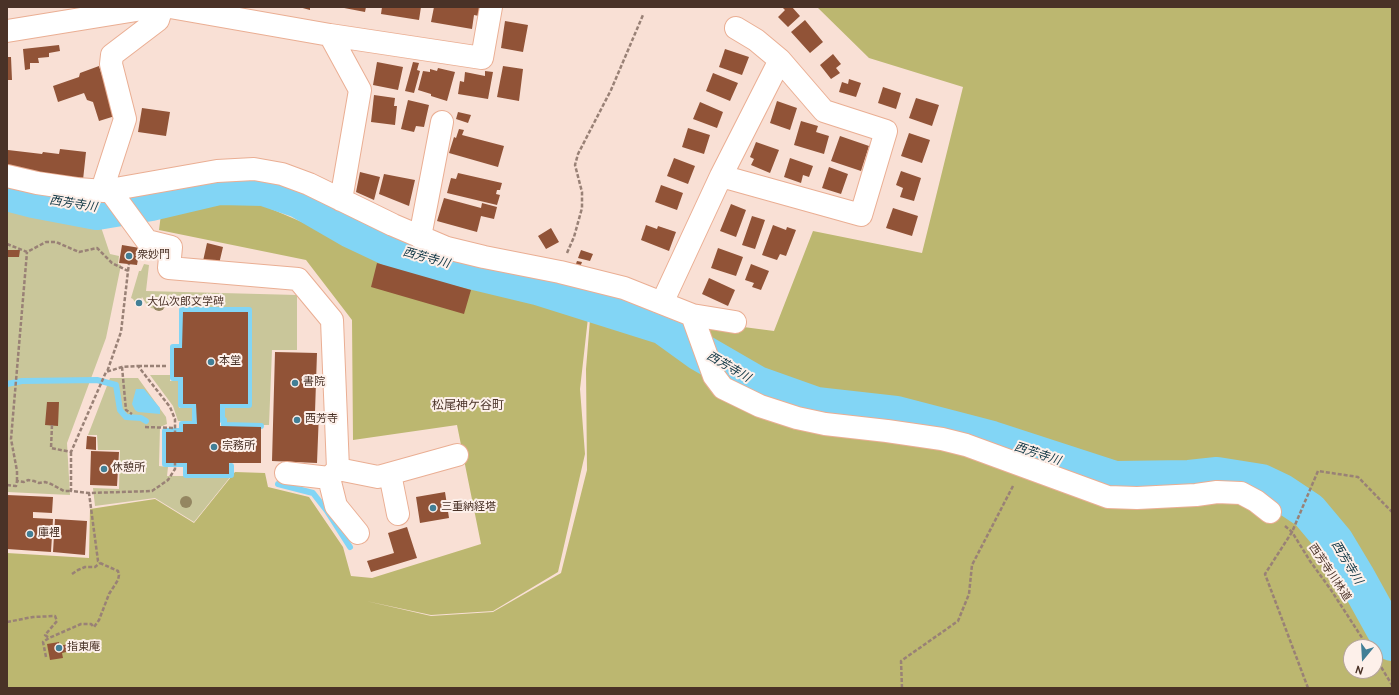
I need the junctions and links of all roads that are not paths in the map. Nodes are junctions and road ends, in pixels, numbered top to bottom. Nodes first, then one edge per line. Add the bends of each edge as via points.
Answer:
1 (155, 7) edge
2 (162, 7) edge
3 (170, 7) edge
4 (492, 7) edge
5 (736, 28) dead end
6 (7, 31) edge
7 (330, 35) junction
8 (780, 60) junction
9 (442, 122) dead end
10 (7, 176) edge
11 (721, 176) junction
12 (106, 190) junction
13 (341, 200) junction
14 (420, 237) junction
15 (662, 303) junction
16 (692, 315) junction
17 (734, 322) dead end
18 (457, 455) dead end
19 (286, 473) dead end
20 (334, 474) junction
21 (390, 474) junction
22 (1270, 512) road end
23 (398, 514) dead end
24 (358, 533) dead end

1 - 6 street
2 - 12 street via 158,20 112,55 111,64 125,119
3 - 7 street
4 - 7 street via 482,58
5 - 8 street via 756,40
7 - 13 street via 360,90
8 - 11 street
8 - 11 street via 824,111 886,131 861,215
9 - 14 street
10 - 12 street via 78,189
11 - 15 street
12 - 13 street via 217,171 254,169 282,174
12 - 20 street via 132,219 147,241 171,247 169,268 298,278 332,320
13 - 14 street
14 - 15 street via 448,248 624,288
15 - 16 street
16 - 17 street
16 - 22 street via 714,376 723,388 760,406 825,424 942,439 966,445 1108,497 1241,493
18 - 21 street
19 - 20 street
20 - 21 street via 378,477
20 - 24 street via 336,506
21 - 23 street

